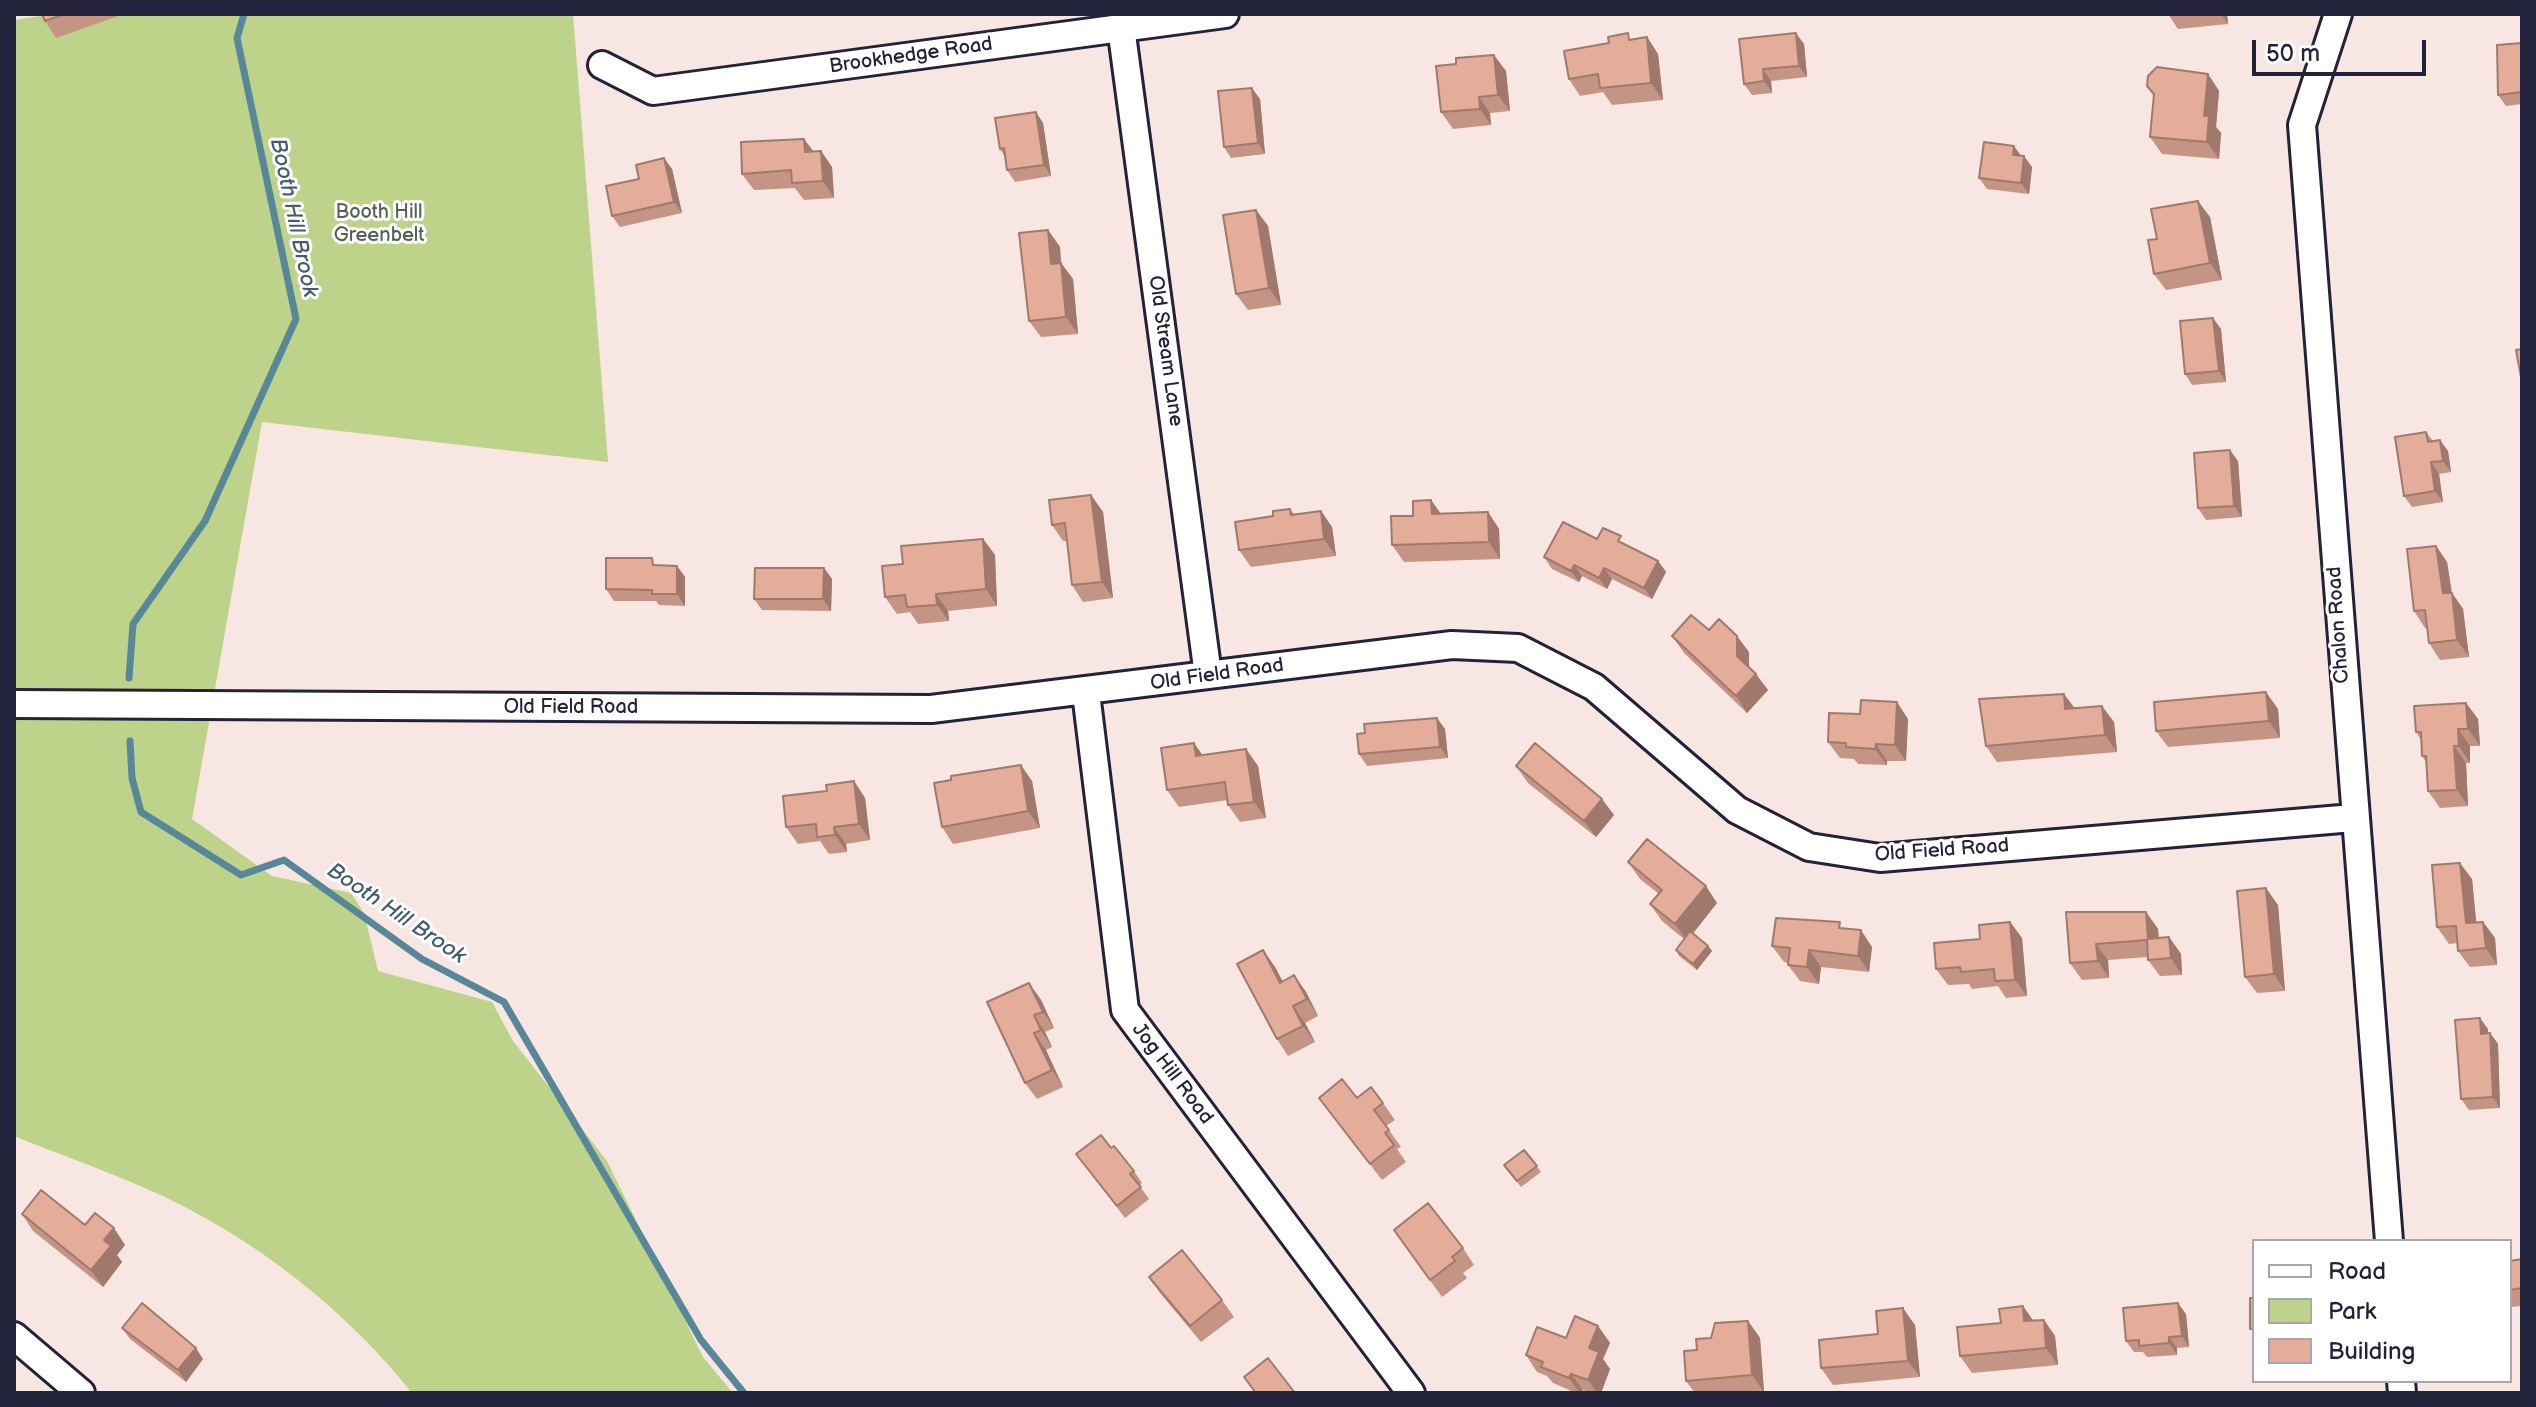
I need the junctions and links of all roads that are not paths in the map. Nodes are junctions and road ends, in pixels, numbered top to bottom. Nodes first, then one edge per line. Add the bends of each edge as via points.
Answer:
1 (1225, 14) edge
2 (2338, 14) edge
3 (1121, 27) junction
4 (602, 65) dead end
5 (1208, 675) junction
6 (1086, 693) junction
7 (14, 704) edge
8 (2353, 818) junction
9 (2389, 1239) edge
10 (14, 1336) edge
11 (81, 1393) edge
12 (1411, 1393) edge

1 - 3 street, Brookhedge Road
2 - 8 street, Chalon Road via 2302,125
3 - 4 street, Brookhedge Road via 653,91
3 - 5 street, Old Stream Lane
5 - 6 street, Old Field Road
5 - 8 street, Old Field Road via 1452,645 1518,648 1594,687 1737,810 1809,847 1880,858
6 - 7 street, Old Field Road via 931,709
6 - 12 street, Jog Hill Road via 1125,1010
8 - 9 street, Chalon Road
10 - 11 street

